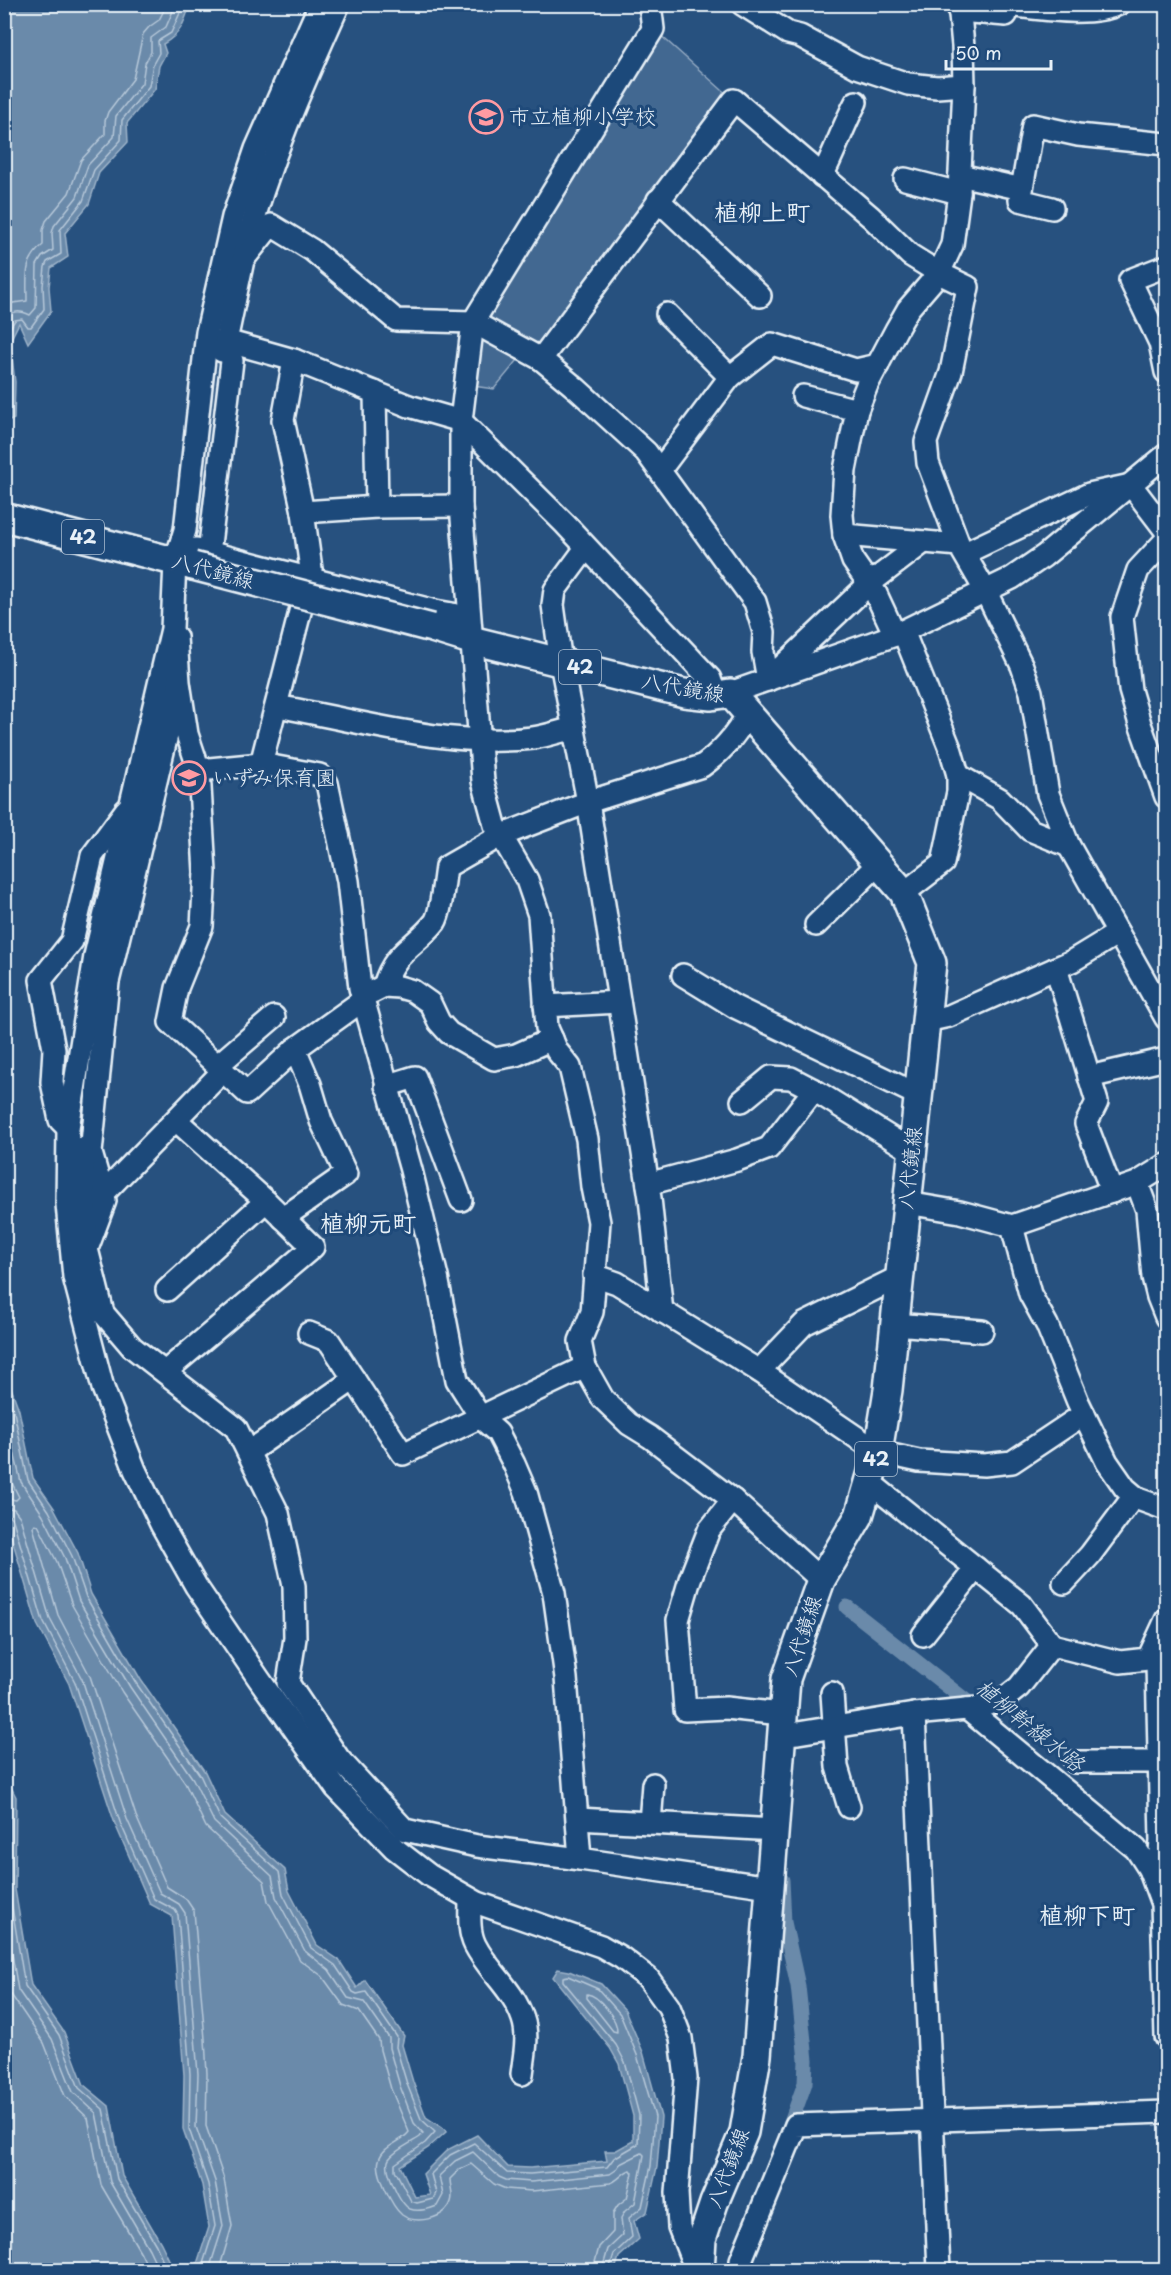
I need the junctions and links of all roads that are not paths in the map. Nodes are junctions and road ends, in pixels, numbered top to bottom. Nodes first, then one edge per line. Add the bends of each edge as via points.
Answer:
1 (320, 4) edge
2 (339, 4) edge
3 (650, 4) edge
4 (742, 4) edge
5 (1119, 4) edge
6 (959, 8) edge
7 (964, 85) junction
8 (856, 102) dead end
9 (1167, 144) edge
10 (822, 176) junction
11 (905, 179) dead end
12 (959, 184) junction
13 (1022, 189) junction
14 (658, 200) junction
15 (1052, 208) dead end
16 (243, 260) junction
17 (1167, 266) edge
18 (939, 273) junction
19 (760, 297) dead end
20 (667, 314) dead end
21 (473, 321) junction
22 (226, 341) junction
23 (541, 359) junction
24 (294, 360) junction
25 (878, 365) junction
26 (1167, 372) edge
27 (730, 377) junction
28 (375, 392) junction
29 (803, 396) dead end
30 (199, 408) junction
31 (857, 410) junction
32 (461, 421) junction
33 (1165, 458) edge
34 (660, 470) junction
35 (1131, 485) junction
36 (461, 506) junction
37 (377, 507) junction
38 (303, 512) junction
39 (4, 517) edge
40 (1167, 531) edge
41 (844, 535) junction
42 (1167, 540) edge
43 (924, 542) junction
44 (586, 548) junction
45 (962, 549) junction
46 (184, 557) junction
47 (309, 578) junction
48 (869, 584) junction
49 (986, 590) junction
50 (172, 629) junction
51 (470, 629) junction
52 (899, 633) junction
53 (561, 663) junction
54 (768, 680) junction
55 (179, 682) junction
56 (720, 694) junction
57 (277, 706) junction
58 (748, 714) junction
59 (574, 728) junction
60 (480, 741) junction
61 (261, 764) junction
62 (199, 770) junction
63 (958, 775) junction
64 (1167, 797) edge
65 (588, 802) junction
66 (131, 803) junction
67 (500, 836) junction
68 (1070, 846) junction
69 (879, 863) junction
70 (904, 893) junction
71 (816, 925) dead end
72 (1118, 933) junction
73 (1056, 968) junction
74 (683, 975) dead end
75 (384, 986) junction
76 (362, 998) junction
77 (619, 1002) junction
78 (545, 1006) junction
79 (1165, 1014) edge
80 (274, 1017) dead end
81 (926, 1021) junction
82 (552, 1039) junction
83 (295, 1049) junction
84 (1167, 1059) edge
85 (220, 1068) junction
86 (1089, 1077) junction
87 (386, 1086) junction
88 (814, 1090) junction
89 (918, 1095) junction
90 (742, 1101) dead end
91 (176, 1120) junction
92 (75, 1129) junction
93 (912, 1151) junction
94 (91, 1153) junction
95 (1167, 1165) edge
96 (1137, 1183) junction
97 (648, 1184) junction
98 (1112, 1192) junction
99 (104, 1193) junction
100 (461, 1200) dead end
101 (266, 1201) junction
102 (907, 1203) junction
103 (284, 1218) junction
104 (1012, 1226) junction
105 (87, 1249) junction
106 (594, 1275) junction
107 (899, 1277) junction
108 (167, 1290) dead end
109 (663, 1312) junction
110 (1167, 1317) edge
111 (895, 1324) junction
112 (982, 1331) dead end
113 (309, 1334) dead end
114 (585, 1367) junction
115 (759, 1371) junction
116 (165, 1372) junction
117 (354, 1379) junction
118 (1084, 1414) junction
119 (481, 1418) junction
120 (249, 1452) junction
121 (878, 1452) junction
122 (869, 1482) junction
123 (1134, 1496) junction
124 (733, 1500) junction
125 (1167, 1509) edge
126 (976, 1568) junction
127 (821, 1580) junction
128 (1064, 1583) dead end
129 (1167, 1620) edge
130 (923, 1635) dead end
131 (1052, 1645) junction
132 (1157, 1662) edge
133 (832, 1693) dead end
134 (967, 1709) junction
135 (914, 1714) junction
136 (782, 1724) junction
137 (835, 1726) junction
138 (1162, 1754) edge
139 (1074, 1762) dead end
140 (653, 1784) dead end
141 (336, 1788) junction
142 (849, 1807) dead end
143 (578, 1819) junction
144 (650, 1823) junction
145 (405, 1830) junction
146 (775, 1830) junction
147 (580, 1859) junction
148 (1154, 1866) junction
149 (770, 1887) junction
150 (470, 1899) junction
151 (1167, 2037) edge
152 (522, 2074) dead end
153 (1167, 2112) edge
154 (932, 2120) junction
155 (698, 2271) edge
156 (745, 2271) edge
157 (939, 2271) edge

1 - 30 street via 256,149 233,218 207,332
2 - 16 street via 289,116 257,202
3 - 21 street via 653,29
4 - 7 street via 788,33 857,67 908,84
5 - 6 street via 1079,11 1006,5 1006,15
6 - 7 street
7 - 12 street
8 - 10 street
9 - 13 street via 1078,135 1033,125
10 - 14 street via 734,100
10 - 18 street via 910,255
11 - 12 street
12 - 13 street
12 - 18 street via 952,245
13 - 15 street via 1020,200
14 - 19 street
14 - 23 street
16 - 21 street via 271,225 312,249 396,320
16 - 22 street
17 - 26 street via 1130,280 1160,343
18 - 25 street via 908,309
18 - 45 street via 968,287 951,372 926,442 928,463
20 - 27 street
21 - 23 street
21 - 32 street
22 - 24 street
22 - 30 street
22 - 46 street via 232,361
23 - 34 street via 646,452
24 - 28 street
24 - 38 street via 283,420
25 - 27 street via 856,370 772,344
25 - 31 street
27 - 34 street
28 - 32 street
28 - 37 street
29 - 31 street
30 - 46 street
31 - 41 street via 845,470
32 - 36 street
32 - 44 street
33 - 35 street
34 - 54 street via 754,603 764,632
35 - 40 street
35 - 45 street via 1089,494
35 - 49 street via 1044,556
36 - 37 street
36 - 51 street
37 - 38 street
38 - 47 street via 312,569
39 - 46 main road, 42
41 - 43 street
41 - 48 street via 853,561
42 - 64 street via 1138,570 1122,617 1130,690
43 - 45 street
43 - 48 street
44 - 53 street via 553,597
44 - 56 street
45 - 49 street
46 - 47 street
46 - 50 street
46 - 51 main road, 八代鏡線 / 42, bridge via 432,628
47 - 51 street via 435,611
47 - 57 street
48 - 52 street
48 - 54 street
49 - 52 street
49 - 68 street via 1031,692 1048,794
50 - 55 street via 177,638
50 - 66 street
51 - 53 main road, 八代鏡線 / 42
51 - 60 street
52 - 54 street
52 - 63 street
53 - 56 main road, 八代鏡線 / 42 via 684,693
53 - 59 street
54 - 56 street
55 - 62 street via 187,734
55 - 94 street via 108,982
56 - 58 main road, 八代鏡線 / 42
57 - 60 street via 449,739
57 - 61 street
58 - 65 street via 738,732 702,766
58 - 69 main road, 八代鏡線 / 42
59 - 60 street via 534,738
59 - 65 street
60 - 67 street via 483,781
61 - 62 street
61 - 76 street via 320,775 327,783 348,881
62 - 85 street via 205,872 202,926 177,988 170,1022
63 - 68 street via 1000,799 1029,830
63 - 70 street via 943,863
65 - 67 street
65 - 77 street
66 - 92 street via 95,956 73,1096
66 - 92 street via 92,856 72,941 41,980 54,1049 52,1082 60,1120
67 - 75 street via 446,867 436,920 389,969
67 - 78 street via 527,880 539,915
68 - 72 street
69 - 70 main road, 八代鏡線 / 42
69 - 71 street
70 - 81 main road, 八代鏡線 / 42 via 932,963
72 - 73 street
72 - 79 street
73 - 81 street via 950,1016
73 - 86 street
74 - 89 street via 735,1007
75 - 76 street
75 - 82 street via 406,989 424,998 449,1033 494,1059 516,1055
76 - 83 street
76 - 87 street
77 - 78 street
77 - 97 street
78 - 82 street
80 - 85 street
81 - 89 main road, 八代鏡線 / 42
82 - 106 street via 570,1067 587,1139 599,1222
83 - 85 street via 247,1093
83 - 103 street via 321,1121 346,1174
84 - 86 street
85 - 91 street
86 - 98 street via 1097,1102 1086,1124
87 - 100 street via 415,1077
87 - 119 street via 411,1170 457,1380
88 - 90 street via 791,1078 771,1077
88 - 93 street
88 - 97 street via 769,1148
89 - 93 main road, 八代鏡線 / 42
91 - 99 street
91 - 101 street
92 - 94 street
92 - 105 street
92 - 141 street via 68,1204 74,1277 103,1388 135,1470 196,1586
93 - 102 main road, 八代鏡線 / 42
94 - 99 street
95 - 96 street
96 - 98 street
96 - 110 street via 1147,1210 1153,1277
97 - 109 street
98 - 104 street
99 - 105 street via 105,1201
101 - 103 street
101 - 108 street
102 - 104 street
102 - 107 main road, 八代鏡線 / 42
103 - 116 street via 313,1247
104 - 118 street via 1030,1294
105 - 116 street via 103,1312 132,1347
106 - 109 street via 617,1283
106 - 114 street via 592,1312 580,1341
107 - 111 main road, 八代鏡線 / 42
107 - 115 street via 804,1324
109 - 115 street
111 - 112 street
111 - 121 main road, 八代鏡線 / 42
113 - 117 street via 329,1341
114 - 119 street
114 - 124 street via 603,1399 629,1424
115 - 121 street
116 - 120 street via 236,1428
117 - 119 street via 403,1454
117 - 120 street
118 - 121 street via 1012,1462 984,1465 919,1461
118 - 123 street via 1107,1462
119 - 143 street via 498,1433 526,1492 554,1593
120 - 145 street via 278,1513 294,1586 295,1638 288,1683 339,1759
121 - 122 main road, 八代鏡線 / 42
122 - 126 street
122 - 127 main road, 八代鏡線 / 42 via 859,1516
123 - 125 street
123 - 128 street
124 - 127 street
124 - 136 street via 710,1530 678,1620 685,1710 726,1708
126 - 130 street
126 - 131 street via 1022,1605
127 - 136 main road, 八代鏡線 / 42 via 786,1679
129 - 132 street
131 - 132 street via 1120,1662
131 - 134 street via 1019,1687 1005,1698
132 - 138 street
133 - 137 street
134 - 135 street
134 - 148 street
135 - 137 street
135 - 154 street
136 - 137 street via 798,1733
136 - 146 main road, 八代鏡線 / 42
137 - 142 street via 837,1767
138 - 139 street
138 - 148 street
140 - 144 street
141 - 145 street
141 - 150 street via 393,1848
143 - 144 street
143 - 147 street
144 - 146 street
145 - 147 street via 477,1846
146 - 149 main road, 八代鏡線 / 42
147 - 149 street
148 - 151 street via 1162,1904
149 - 155 main road, 八代鏡線 / 42 via 757,2056 744,2132 702,2239
150 - 152 street via 475,1944 516,2001 524,2021
150 - 155 street via 601,1946 648,1978 669,2007 681,2038 686,2078 677,2193 679,2227
153 - 154 street
154 - 156 street via 796,2125 741,2260
154 - 157 street

